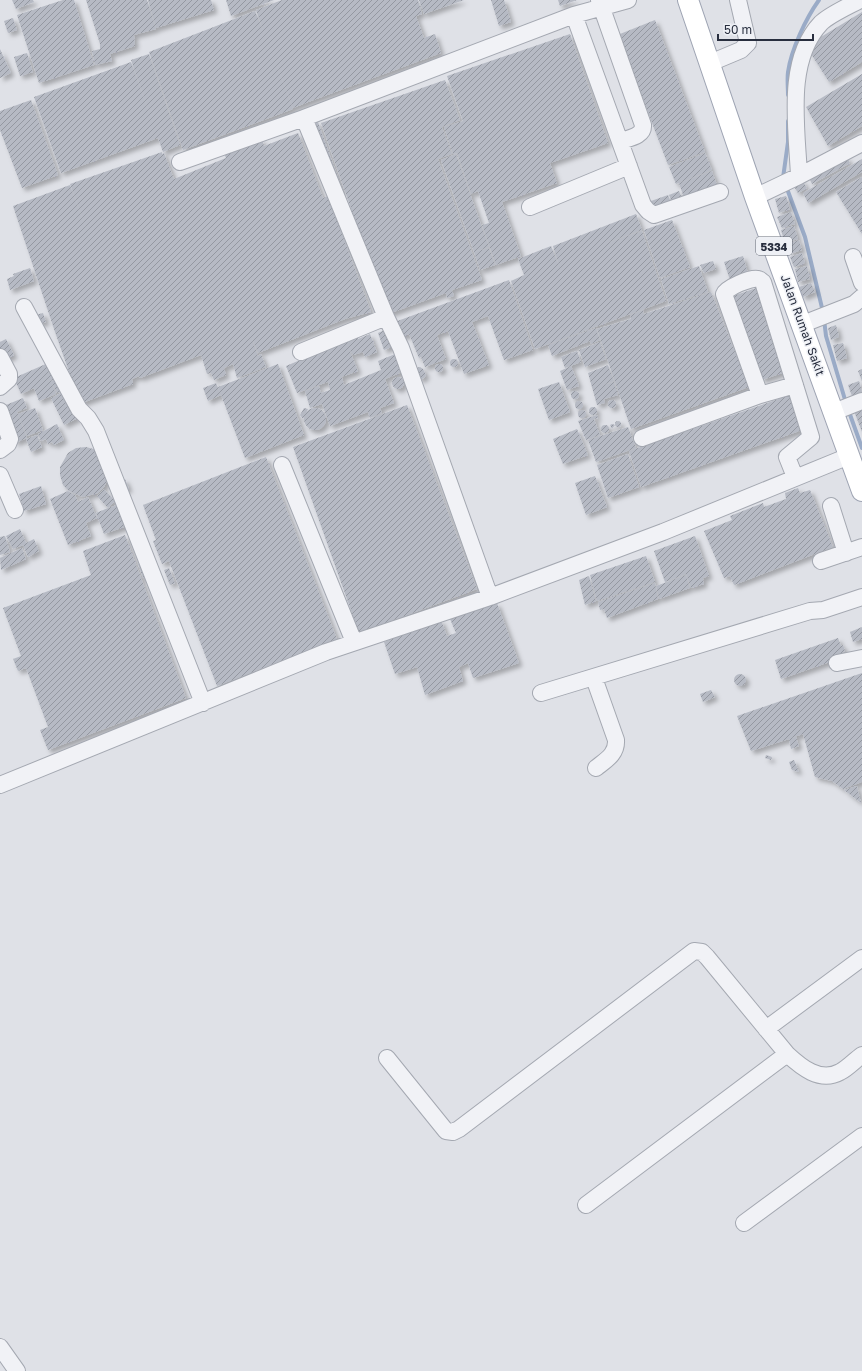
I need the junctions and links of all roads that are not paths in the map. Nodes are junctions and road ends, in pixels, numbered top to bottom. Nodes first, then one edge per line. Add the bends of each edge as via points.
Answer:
1 (628, 0) edge
2 (688, 0) edge
3 (738, 0) edge
4 (860, 0) edge
5 (600, 4) edge
6 (574, 15) junction
7 (710, 63) junction
8 (304, 118) junction
9 (621, 141) junction
10 (862, 143) edge
11 (180, 162) dead end
12 (629, 166) junction
13 (794, 178) junction
14 (720, 192) dead end
15 (764, 193) junction
16 (530, 208) dead end
17 (853, 257) dead end
18 (862, 283) edge
19 (862, 297) edge
20 (24, 307) dead end
21 (386, 317) junction
22 (817, 319) junction
23 (301, 352) dead end
24 (0, 357) edge
25 (795, 385) junction
26 (0, 388) edge
27 (760, 395) junction
28 (847, 407) edge
29 (0, 410) edge
30 (642, 438) dead end
31 (0, 450) edge
32 (849, 456) junction
33 (282, 465) dead end
34 (0, 475) edge
35 (795, 477) junction
36 (862, 491) edge
37 (831, 506) dead end
38 (15, 510) dead end
39 (862, 547) edge
40 (846, 553) junction
41 (821, 561) dead end
42 (490, 596) junction
43 (862, 597) edge
44 (354, 642) junction
45 (862, 658) edge
46 (837, 663) dead end
47 (594, 678) junction
48 (541, 693) dead end
49 (203, 703) junction
50 (596, 768) dead end
51 (0, 785) edge
52 (862, 958) edge
53 (766, 1029) junction
54 (787, 1054) junction
55 (862, 1055) edge
56 (386, 1058) dead end
57 (862, 1136) edge
58 (586, 1205) dead end
59 (744, 1223) dead end
60 (0, 1347) edge
61 (17, 1371) edge

1 - 5 street
2 - 7 main road, Jalan Rumah Sakit / 5334
3 - 7 street via 748,43 741,50
4 - 13 street via 821,23 804,47 795,83
5 - 6 street
5 - 9 street via 644,130
6 - 8 street
6 - 9 street
7 - 15 main road, Jalan Rumah Sakit / 5334
8 - 11 street
8 - 21 street
9 - 12 street
10 - 13 street
12 - 14 street via 643,205 651,214
12 - 16 street
13 - 15 street
15 - 22 main road, Jalan Rumah Sakit / 5334
17 - 18 street
19 - 22 street via 854,304
20 - 49 street via 79,409 96,431
21 - 23 street
21 - 42 street via 401,348
22 - 28 main road, Jalan Rumah Sakit / 5334
24 - 26 street via 10,374 9,379
25 - 27 street
25 - 27 street via 763,282 752,279 727,289 724,294
25 - 35 street via 811,437 787,457
27 - 30 street
28 - 32 main road, Jalan Rumah Sakit / 5334
29 - 31 street via 10,439
32 - 35 street
32 - 36 main road, Jalan Rumah Sakit / 5334
33 - 44 street
34 - 38 street
35 - 42 street via 663,532
37 - 40 street
39 - 40 street
40 - 41 street
42 - 44 street
43 - 47 street
44 - 49 street
45 - 46 street
47 - 48 street
47 - 50 street via 616,740 614,753
49 - 51 street
52 - 53 street
53 - 54 street
53 - 56 street via 707,957 702,952 694,951 452,1132 446,1131
54 - 55 street via 802,1068 819,1076 839,1073
54 - 58 street
57 - 59 street
60 - 61 street

